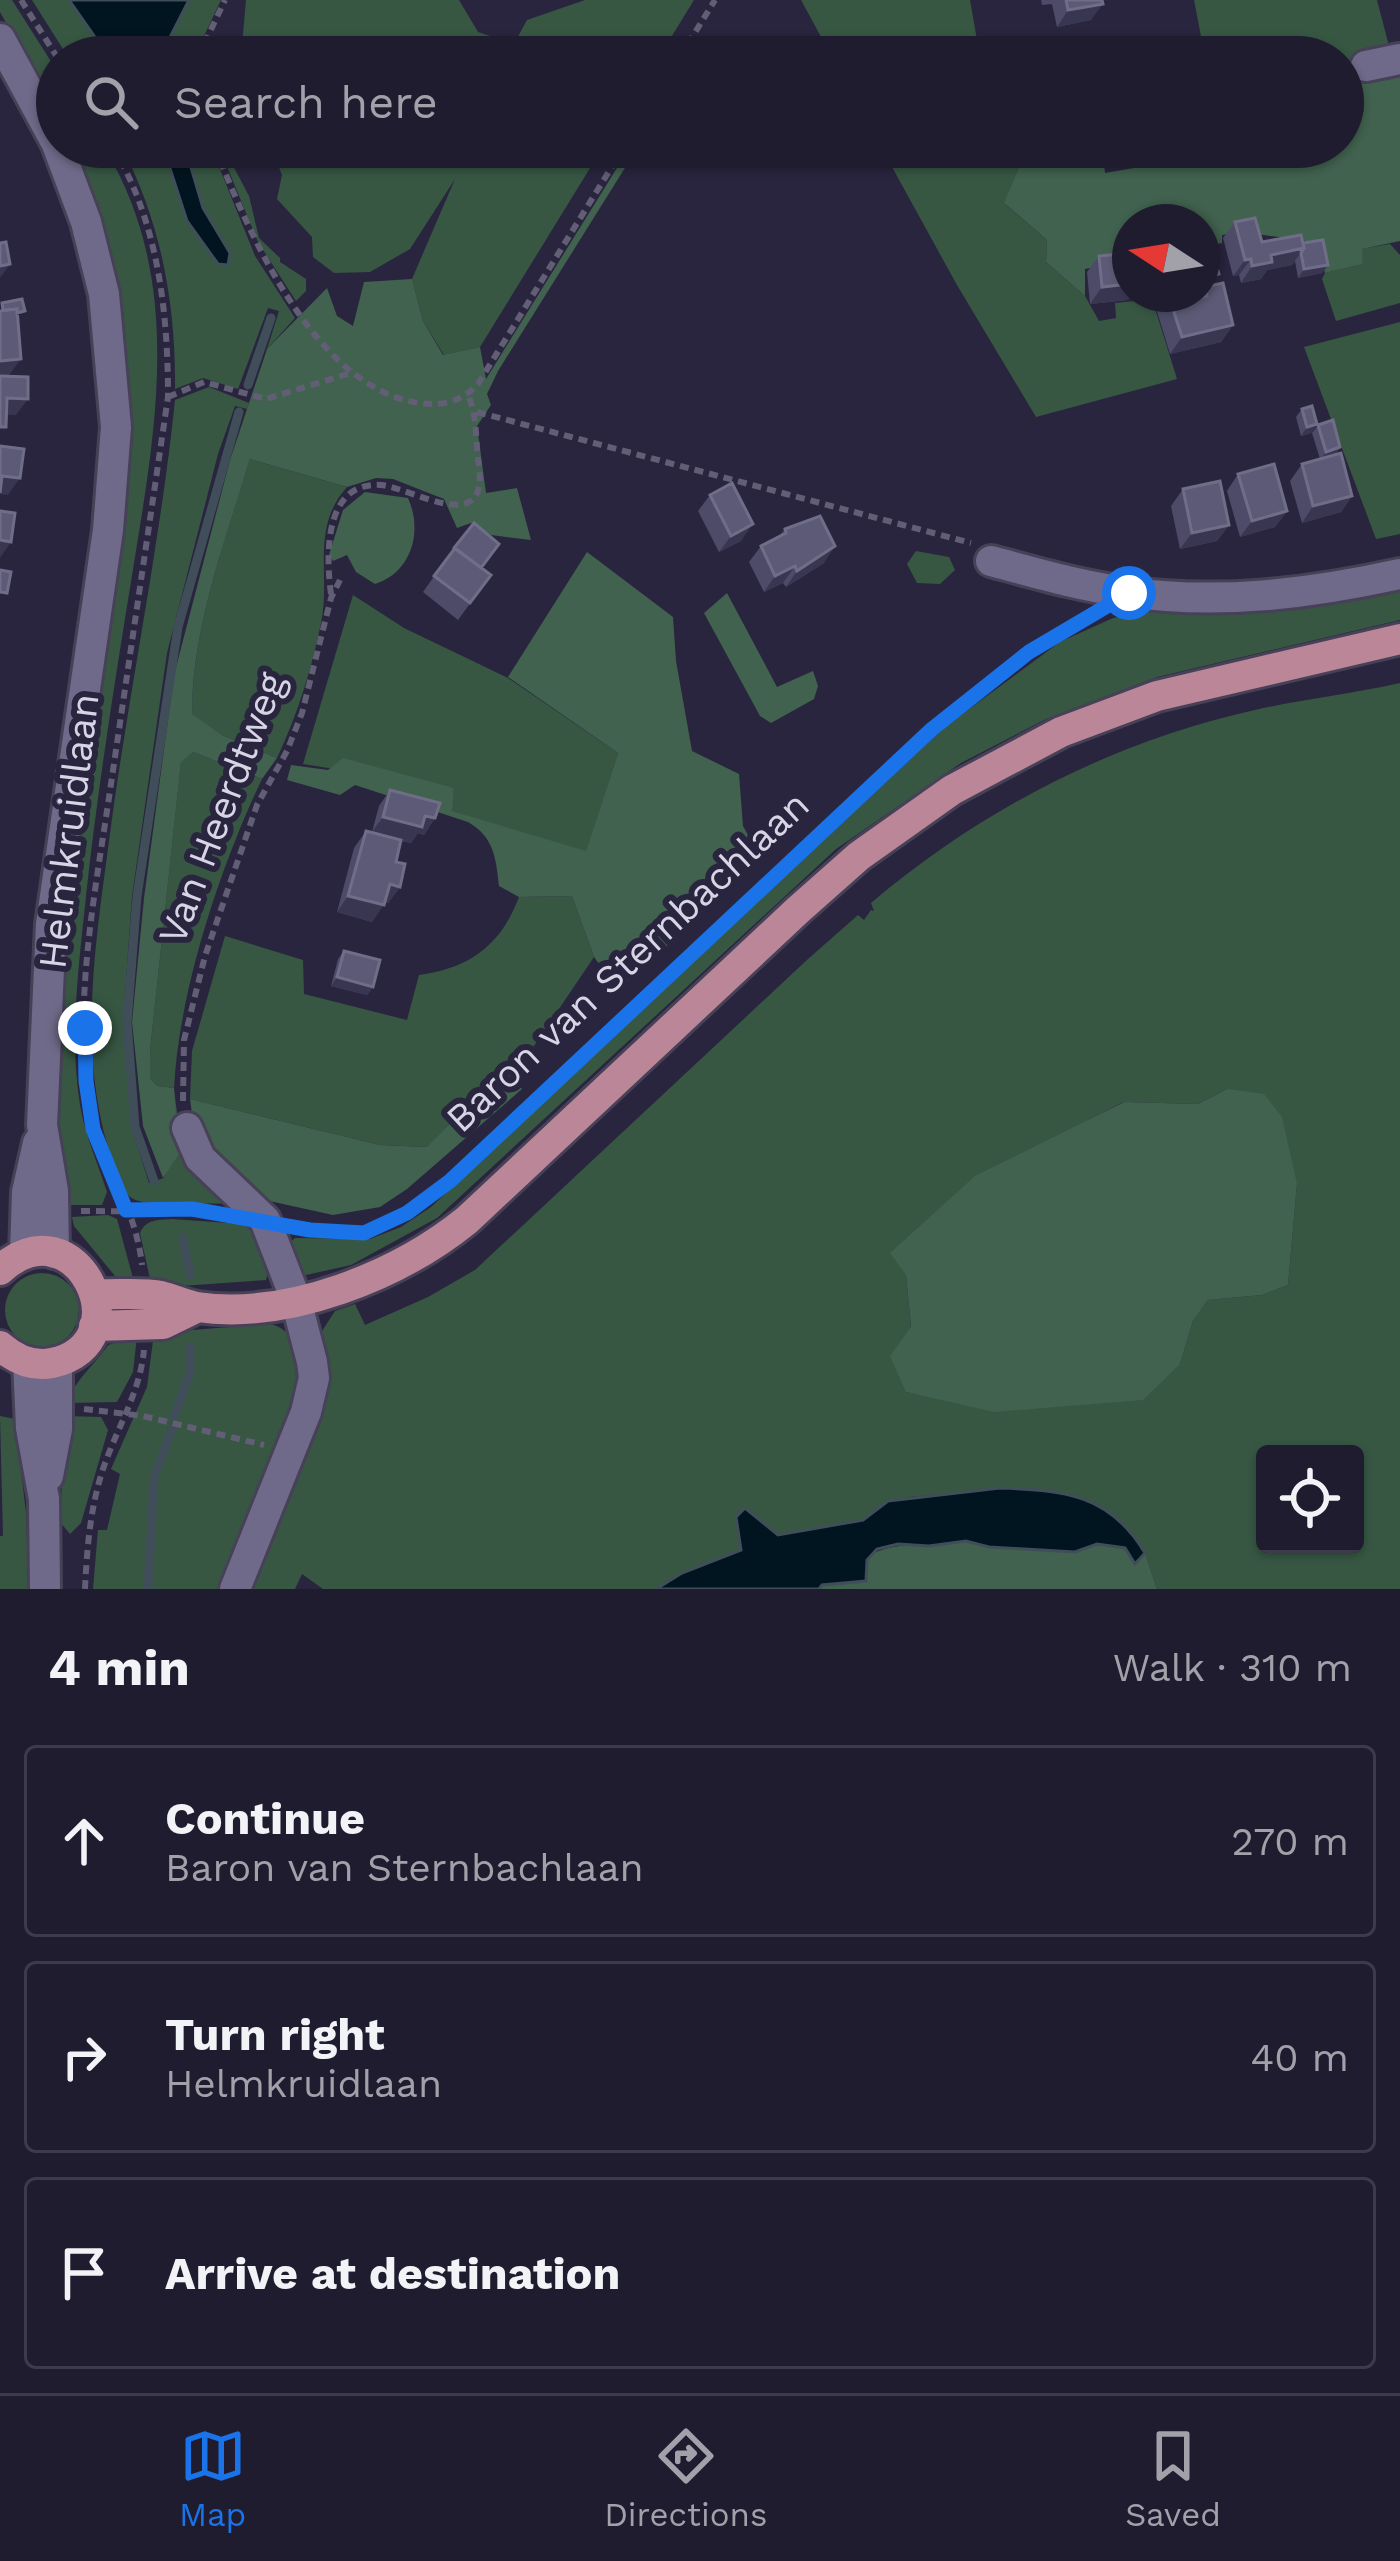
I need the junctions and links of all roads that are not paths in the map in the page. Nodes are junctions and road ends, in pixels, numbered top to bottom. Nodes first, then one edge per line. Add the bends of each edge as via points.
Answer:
1 (0, 40) edge
2 (1400, 59) edge
3 (1366, 66) dead end
4 (36, 106) edge
5 (66, 168) edge
6 (991, 555) road end
7 (1400, 574) edge
8 (1400, 640) edge
9 (187, 1128) road end
10 (26, 1259) edge
11 (96, 1294) junction
12 (296, 1300) junction
13 (146, 1310) junction
14 (94, 1326) junction
15 (0, 1346) edge
16 (43, 1362) junction
17 (45, 1589) edge
18 (236, 1589) edge

1 - 4 street, Helmkruidlaan
2 - 3 street
5 - 10 street, Helmkruidlaan via 104,294 116,427 57,866 42,1125 53,1191
6 - 7 street via 1129,593 1259,596
8 - 12 main road, Baron van Sternbachlaan via 1156,695 1061,732 952,790 859,856 440,1241 367,1280
9 - 12 street via 200,1158 265,1220
10 - 11 main road via 80,1268
11 - 13 main road, Baron van Sternbachlaan
11 - 14 main road
12 - 13 main road, Baron van Sternbachlaan via 198,1307 163,1324
12 - 18 street via 314,1378
13 - 14 main road, Baron van Sternbachlaan
14 - 16 main road via 80,1348
15 - 16 main road
16 - 17 street via 57,1429 44,1499

